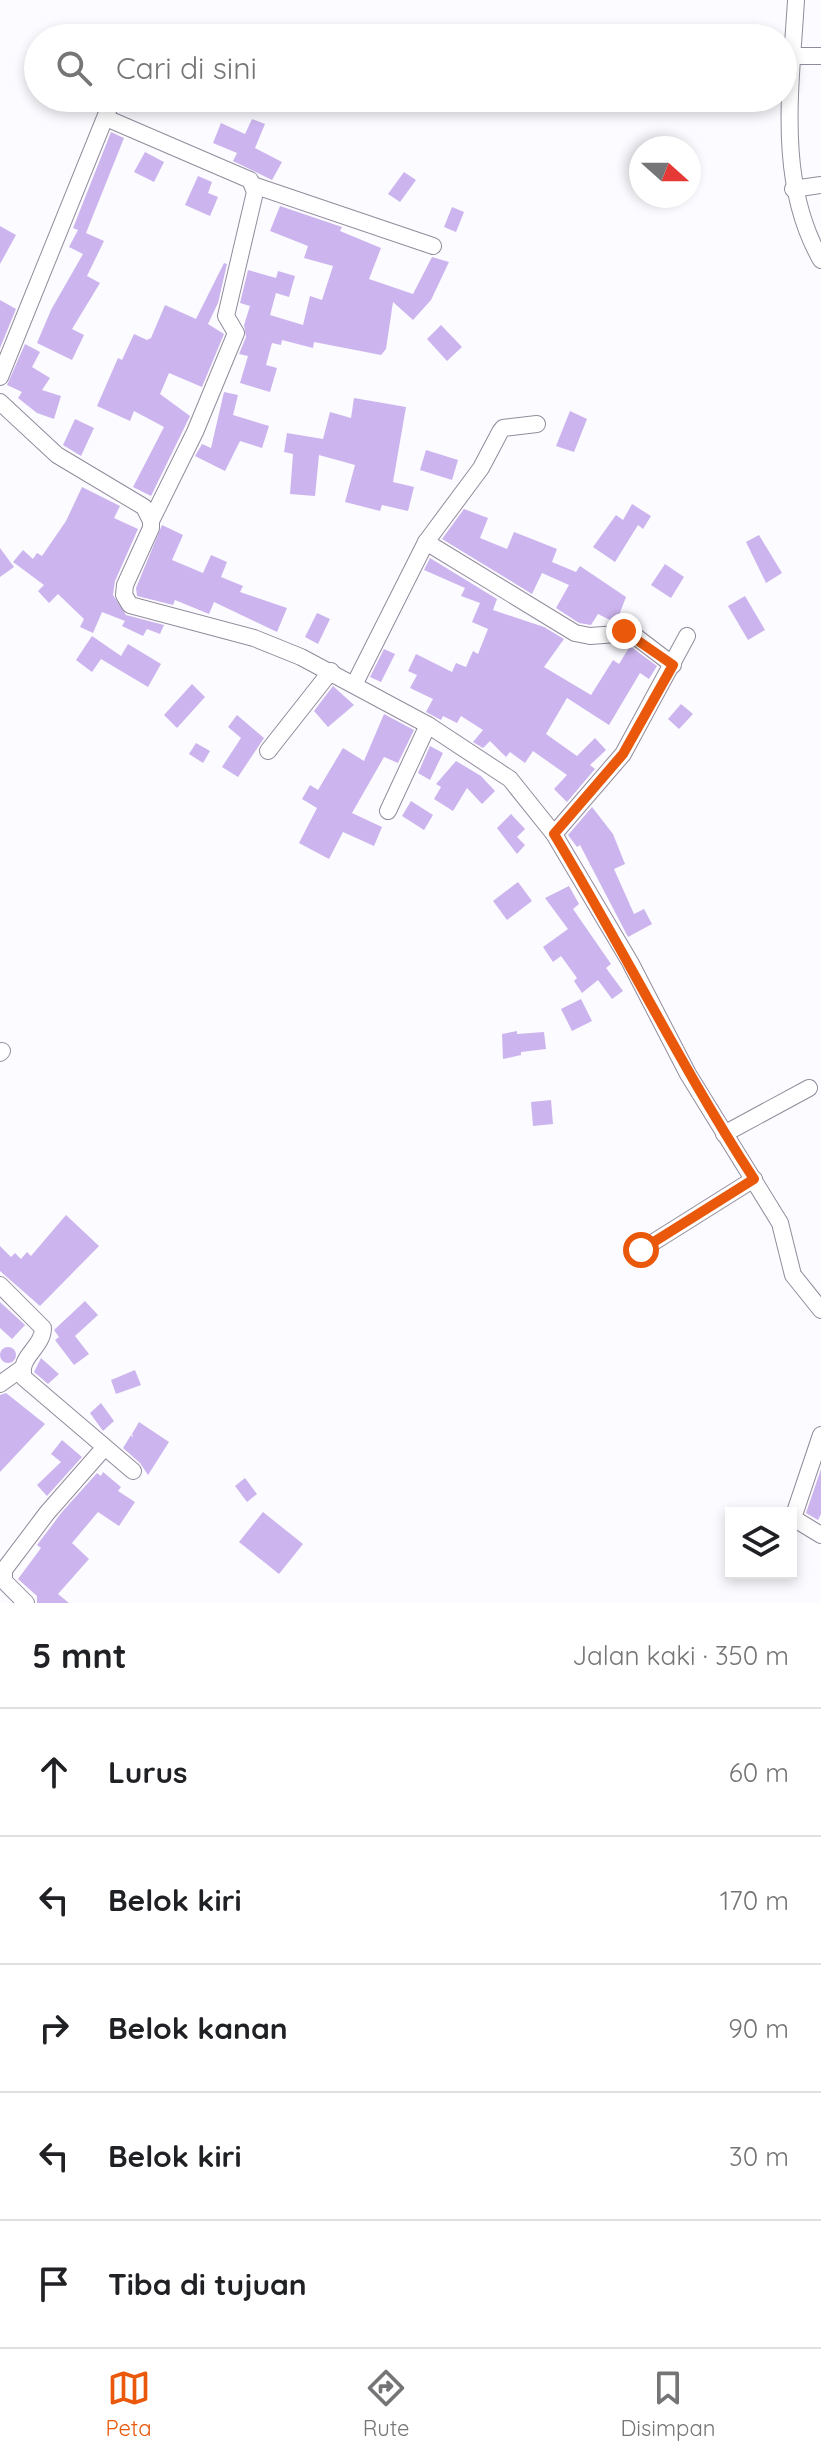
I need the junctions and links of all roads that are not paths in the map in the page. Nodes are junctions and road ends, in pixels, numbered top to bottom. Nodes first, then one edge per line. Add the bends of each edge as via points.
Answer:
1 (796, 0) edge
2 (795, 24) edge
3 (797, 56) edge
4 (821, 56) edge
5 (108, 112) edge
6 (791, 112) edge
7 (106, 118) junction
8 (253, 185) junction
9 (821, 185) edge
10 (793, 189) junction
11 (433, 246) dead end
12 (821, 260) edge
13 (0, 377) edge
14 (0, 402) edge
15 (537, 424) dead end
16 (151, 521) junction
17 (426, 542) junction
18 (687, 636) dead end
19 (673, 665) junction
20 (331, 671) junction
21 (355, 683) junction
22 (428, 725) junction
23 (268, 751) dead end
24 (388, 811) dead end
25 (554, 834) junction
26 (809, 1088) dead end
27 (724, 1134) junction
28 (754, 1179) junction
29 (641, 1250) dead end
30 (0, 1285) edge
31 (821, 1310) edge
32 (21, 1369) junction
33 (0, 1384) edge
34 (821, 1435) edge
35 (104, 1448) junction
36 (133, 1471) dead end
37 (821, 1535) edge
38 (26, 1603) edge

1 - 2 street
3 - 4 street
5 - 7 street
6 - 10 street
7 - 8 street
7 - 13 street
8 - 11 street
8 - 16 street via 226,316 236,333
9 - 10 street
10 - 12 street
14 - 16 street via 57,455 144,507
15 - 17 street via 503,428 487,459
16 - 20 street via 125,585 130,605 254,638
17 - 19 street via 575,633 631,633
17 - 21 street
18 - 19 street
19 - 25 street via 623,754
20 - 21 street
20 - 23 street
21 - 22 street
22 - 24 street
22 - 25 street via 510,779
25 - 27 street
26 - 27 street
27 - 28 street
28 - 29 street
28 - 31 street via 780,1223 793,1275
30 - 32 street via 43,1328 42,1339
32 - 33 street
32 - 35 street via 45,1399
34 - 37 street via 793,1518
35 - 36 street
35 - 38 street via 4,1570 4,1581

